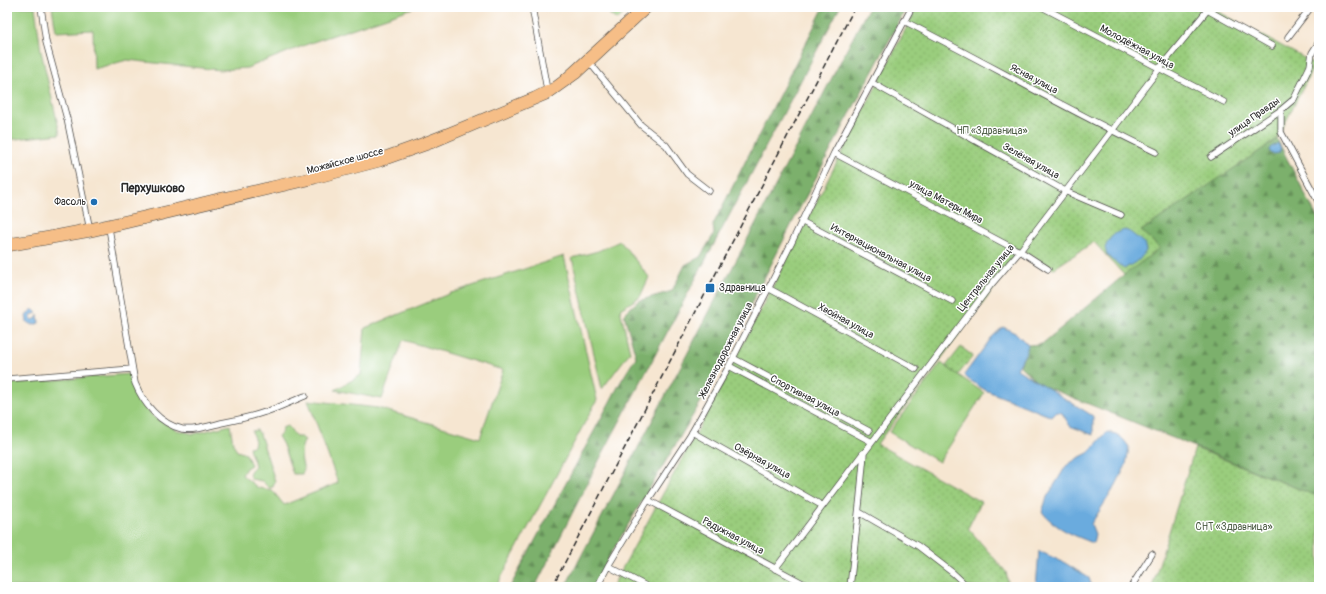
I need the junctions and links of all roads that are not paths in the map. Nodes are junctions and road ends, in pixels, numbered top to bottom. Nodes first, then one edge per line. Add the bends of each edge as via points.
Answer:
1 (42, 7) edge
2 (532, 7) edge
3 (642, 7) edge
4 (650, 7) edge
5 (912, 7) edge
6 (1042, 7) edge
7 (1311, 7) edge
8 (1206, 8) edge
9 (904, 21) junction
10 (1288, 37) dead end
11 (1272, 46) dead end
12 (1318, 46) edge
13 (590, 62) junction
14 (1159, 69) junction
15 (872, 83) junction
16 (547, 90) junction
17 (1224, 102) dead end
18 (1282, 110) junction
19 (1112, 131) junction
20 (1156, 152) dead end
21 (834, 153) junction
22 (1211, 158) dead end
23 (709, 191) dead end
24 (1067, 192) junction
25 (1319, 203) edge
26 (1122, 215) dead end
27 (801, 221) junction
28 (109, 228) junction
29 (90, 230) junction
30 (7, 242) edge
31 (7, 248) edge
32 (1020, 251) junction
33 (1048, 269) dead end
34 (768, 288) junction
35 (952, 301) dead end
36 (733, 358) junction
37 (729, 366) junction
38 (132, 369) junction
39 (916, 369) dead end
40 (7, 379) edge
41 (305, 396) dead end
42 (869, 431) dead end
43 (692, 432) junction
44 (872, 442) junction
45 (864, 453) junction
46 (648, 500) junction
47 (823, 506) junction
48 (859, 512) junction
49 (1152, 554) dead end
50 (608, 566) junction
51 (775, 569) junction
52 (597, 587) edge
53 (648, 587) edge
54 (810, 587) edge
55 (850, 587) edge
56 (968, 587) edge
57 (1131, 587) edge

1 - 29 street via 46,42 67,119
2 - 16 street
3 - 16 main road, Можайское шоссе via 562,80
4 - 13 main road, Можайское шоссе
5 - 9 street, Железнодорожная улица
6 - 14 street, Молодёжная улица
7 - 10 street
8 - 11 street
8 - 14 street, Центральная улица
9 - 15 street, Железнодорожная улица
9 - 19 street, Ясная улица
12 - 18 street, улица Правды via 1312,53 1310,66 1294,99
13 - 23 street via 641,125 666,145 687,174
13 - 28 main road, Можайское шоссе via 566,84 549,95 400,156 360,169
14 - 17 street, Молодёжная улица
14 - 19 street, Центральная улица
15 - 21 street, Железнодорожная улица
15 - 24 street, Зелёная улица
16 - 29 main road, Можайское шоссе via 399,151
18 - 22 street, улица Правды
18 - 25 street via 1280,132
19 - 20 street, Ясная улица
19 - 24 street, Центральная улица
21 - 27 street, Железнодорожная улица
21 - 32 street, улица Матери Мира
24 - 26 street, Зелёная улица
24 - 32 street, Центральная улица
27 - 34 street, Железнодорожная улица
27 - 35 street, Интернациональная улица
28 - 29 main road, Можайское шоссе
28 - 38 street
29 - 30 main road, Можайское шоссе
29 - 31 main road, Можайское шоссе
32 - 33 street, улица Матери Мира
32 - 44 street, Центральная улица
34 - 36 street, Железнодорожная улица
34 - 39 street, Хвойная улица
36 - 37 street, Железнодорожная улица
36 - 42 street
37 - 43 street, Железнодорожная улица
37 - 44 street, Спортивная улица
38 - 40 street
38 - 41 street via 140,394 147,404 164,421 190,430 265,412
43 - 46 street, Железнодорожная улица
43 - 47 street, Озёрная улица
44 - 45 street, Центральная улица
45 - 47 street, Центральная улица
45 - 48 street
46 - 50 street, Железнодорожная улица
46 - 51 street, Радужная улица
47 - 51 street, Центральная улица
48 - 55 street
48 - 56 street via 918,546
49 - 57 street
50 - 52 street, Железнодорожная улица
50 - 53 street
51 - 54 street, Радужная улица

